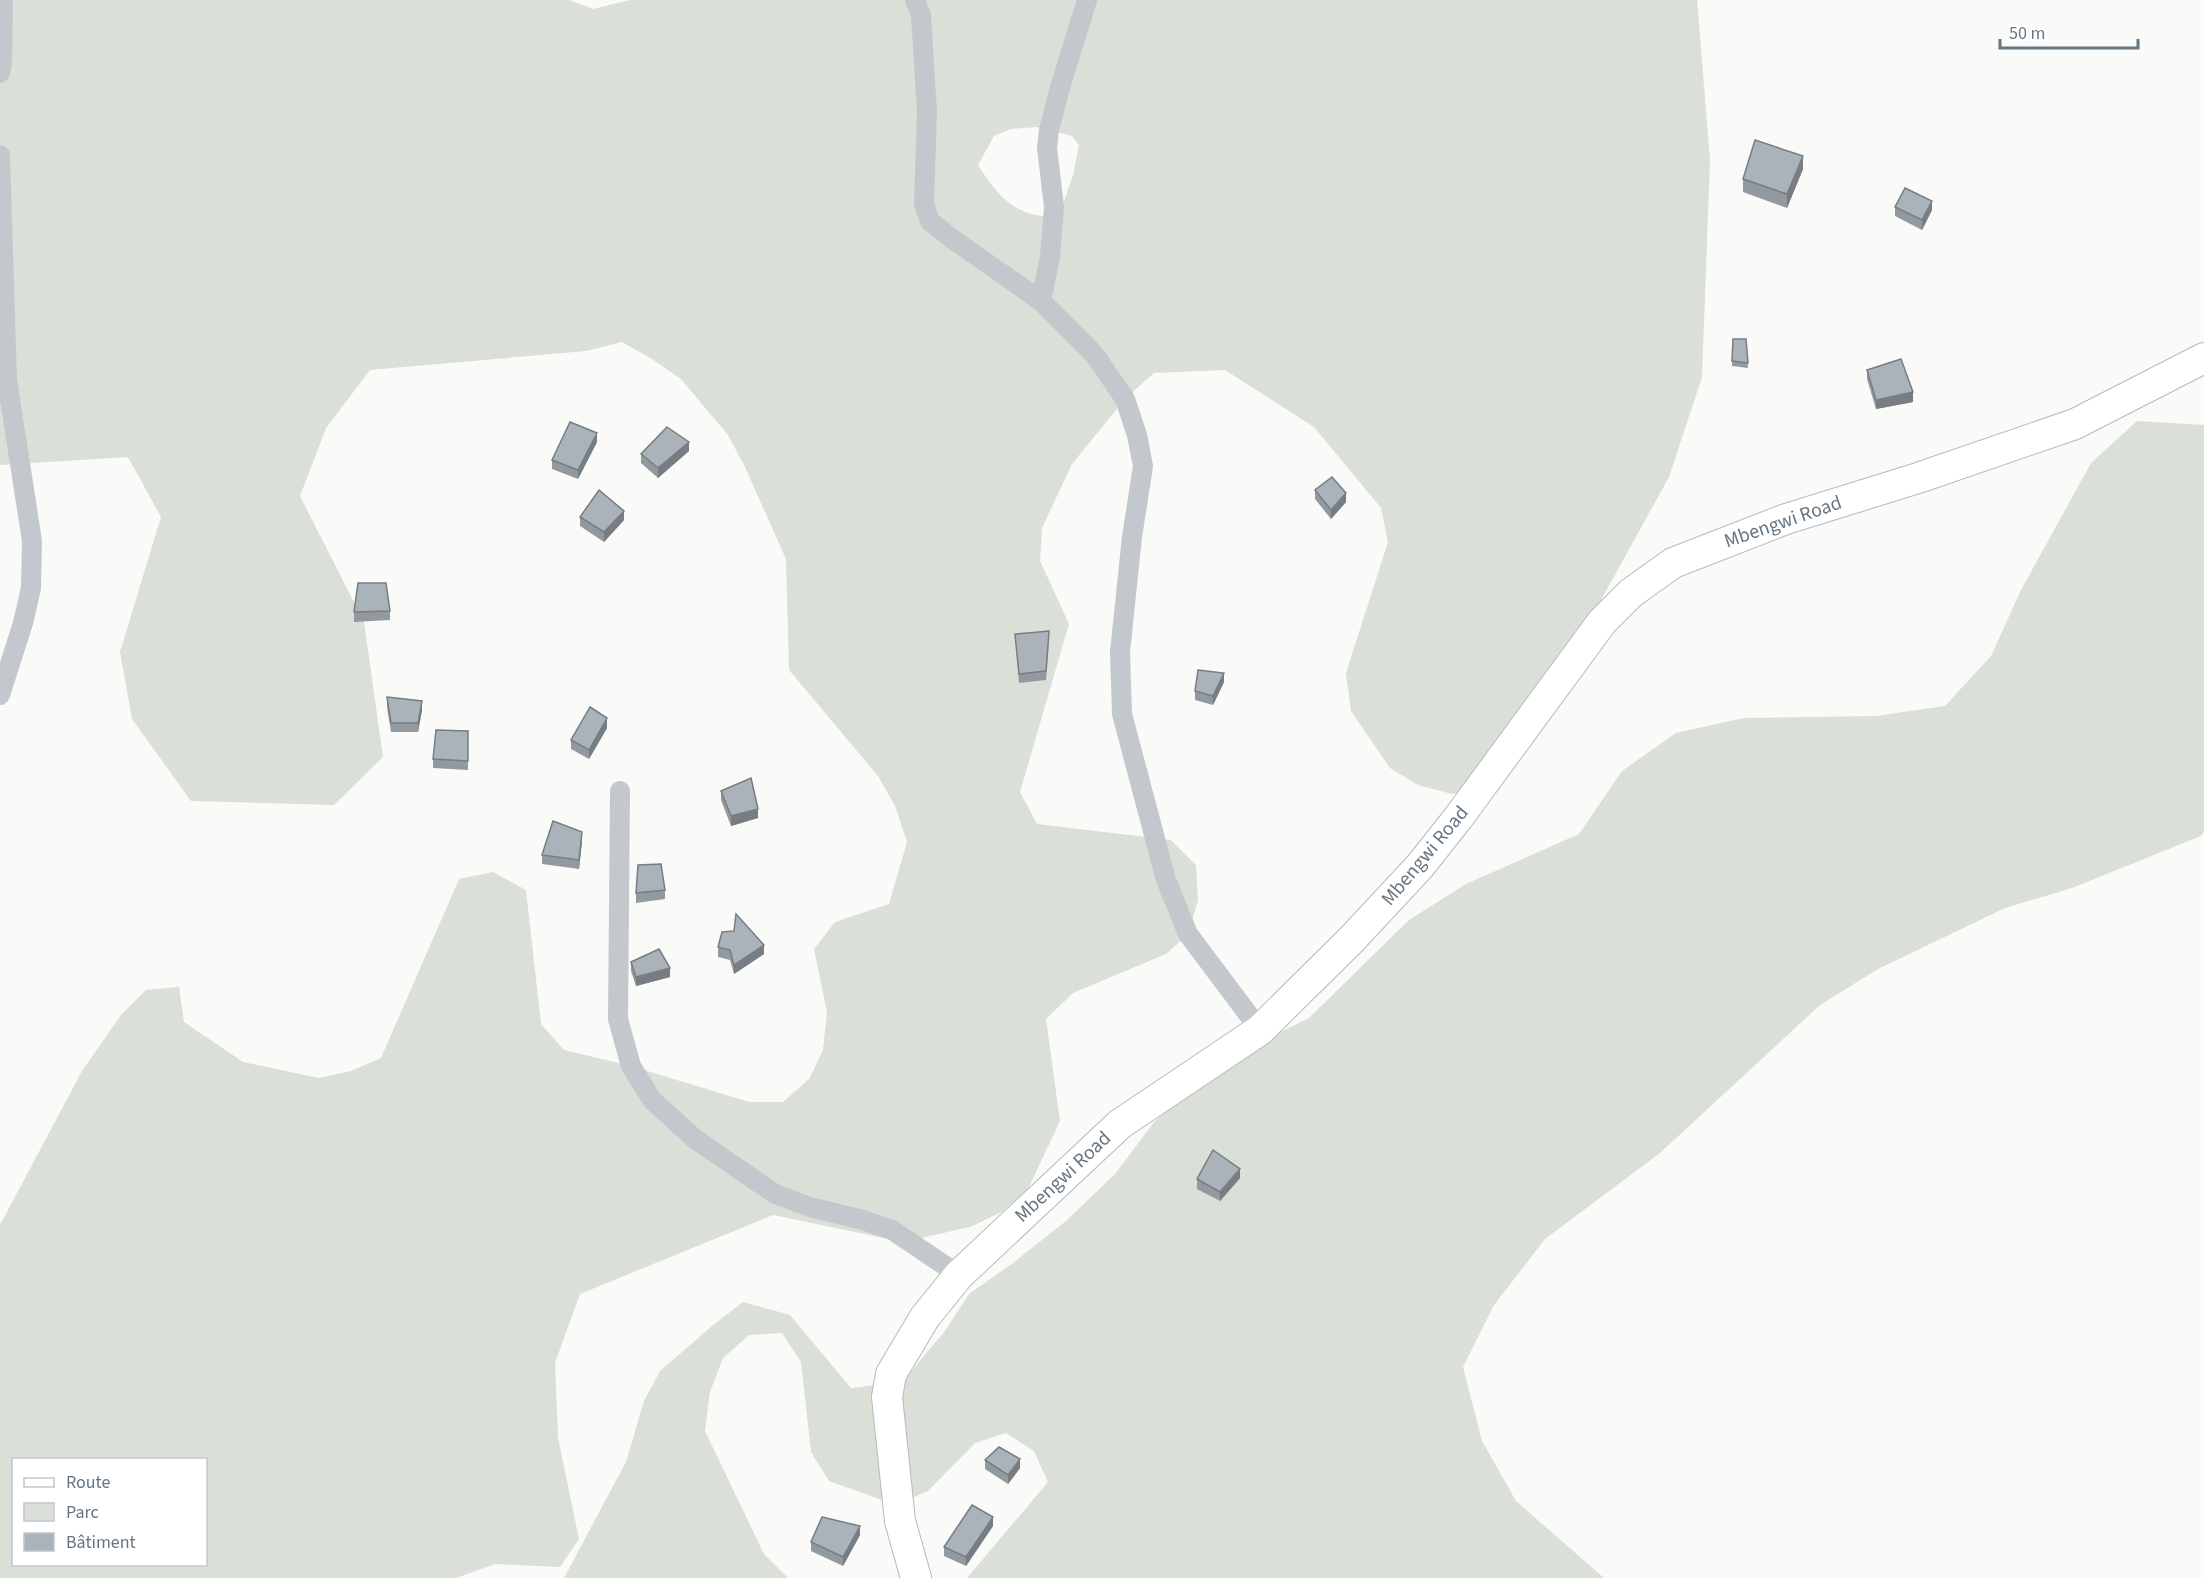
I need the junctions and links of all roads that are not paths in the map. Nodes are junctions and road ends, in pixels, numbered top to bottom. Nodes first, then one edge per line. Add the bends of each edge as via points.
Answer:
1 (3, 0) edge
2 (915, 0) edge
3 (1088, 0) edge
4 (0, 73) edge
5 (0, 155) edge
6 (1041, 301) junction
7 (2204, 358) edge
8 (0, 695) edge
9 (620, 791) dead end
10 (1260, 1030) junction
11 (959, 1275) junction
12 (916, 1578) edge

1 - 4 street
2 - 6 street via 921,15 927,112 924,204 930,221
3 - 6 street via 1049,130 1047,148 1054,207
5 - 8 street via 8,380 32,541 31,588
6 - 10 street via 1094,354 1125,399 1137,435 1143,466 1120,652 1122,714 1166,880 1188,934
7 - 10 main road, Mbengwi Road via 2075,424 1786,519 1673,562 1631,593 1602,622 1420,866
9 - 11 street via 618,1019 631,1066 652,1100 695,1139 775,1194 891,1230
10 - 11 main road, Mbengwi Road via 1120,1124
11 - 12 main road, Mbengwi Road via 925,1317 891,1374 887,1397 900,1521

